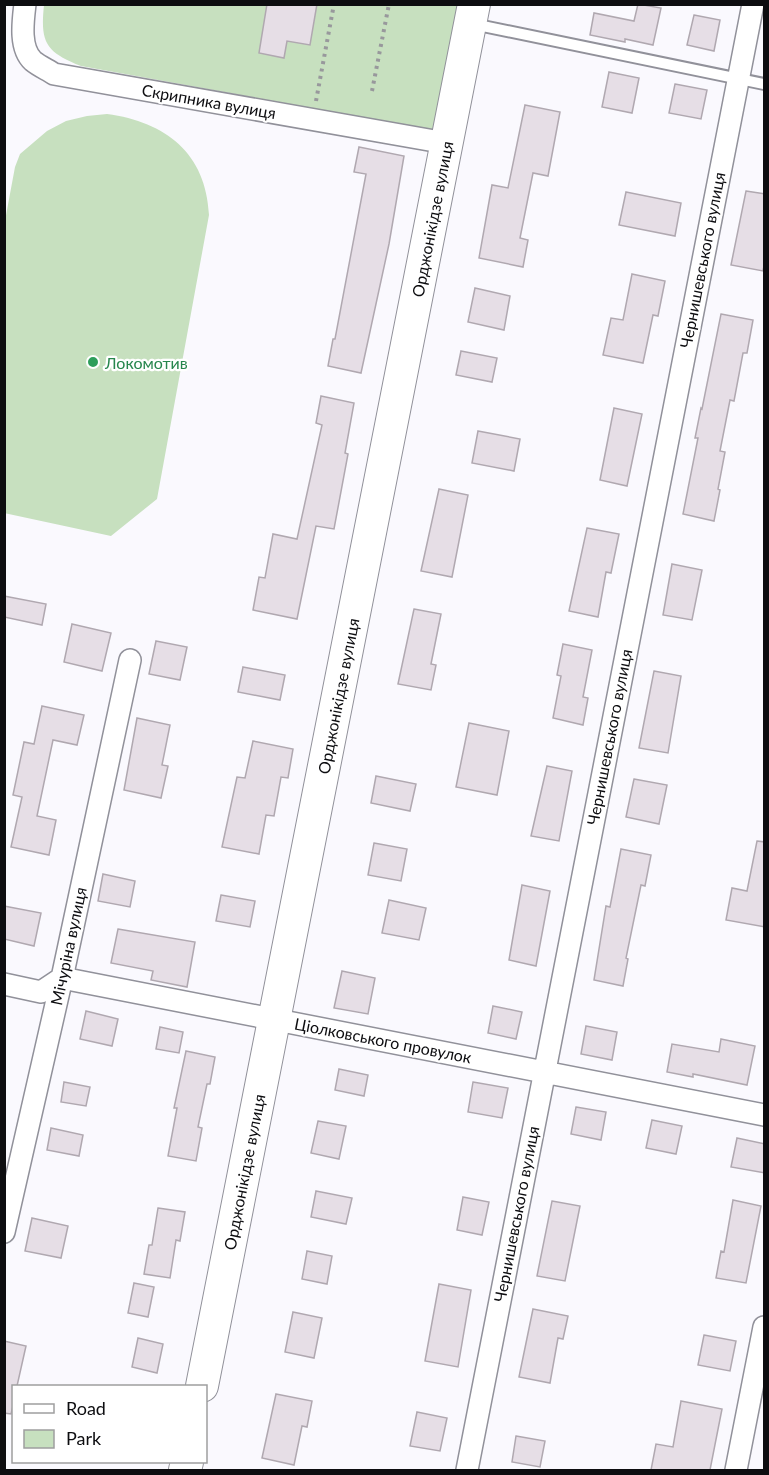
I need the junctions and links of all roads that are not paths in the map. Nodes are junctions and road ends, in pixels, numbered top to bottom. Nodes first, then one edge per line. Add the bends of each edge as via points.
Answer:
1 (25, 4) edge
2 (753, 4) edge
3 (472, 14) edge
4 (738, 79) junction
5 (765, 84) edge
6 (446, 142) junction
7 (130, 660) dead end
8 (62, 978) junction
9 (4, 984) edge
10 (274, 1019) junction
11 (544, 1071) junction
12 (765, 1114) edge
13 (4, 1232) edge
14 (765, 1327) edge
15 (202, 1385) edge
16 (467, 1470) edge
17 (736, 1470) edge

1 - 6 street, Скрипника вулиця via 26,49 32,60 54,74
2 - 4 street, Чернишевського вулиця
3 - 4 lane
3 - 6 main road, Орджонікідзе вулиця
4 - 5 lane
4 - 11 street, Чернишевського вулиця
6 - 10 main road, Орджонікідзе вулиця
7 - 8 street, Мічуріна вулиця
8 - 9 street via 41,992
8 - 10 street, Ціолковського провулок
8 - 13 street, Мічуріна вулиця
10 - 11 street, Ціолковського провулок
10 - 15 main road, Орджонікідзе вулиця
11 - 12 street, Ціолковського провулок
11 - 16 street, Чернишевського вулиця
14 - 17 street

